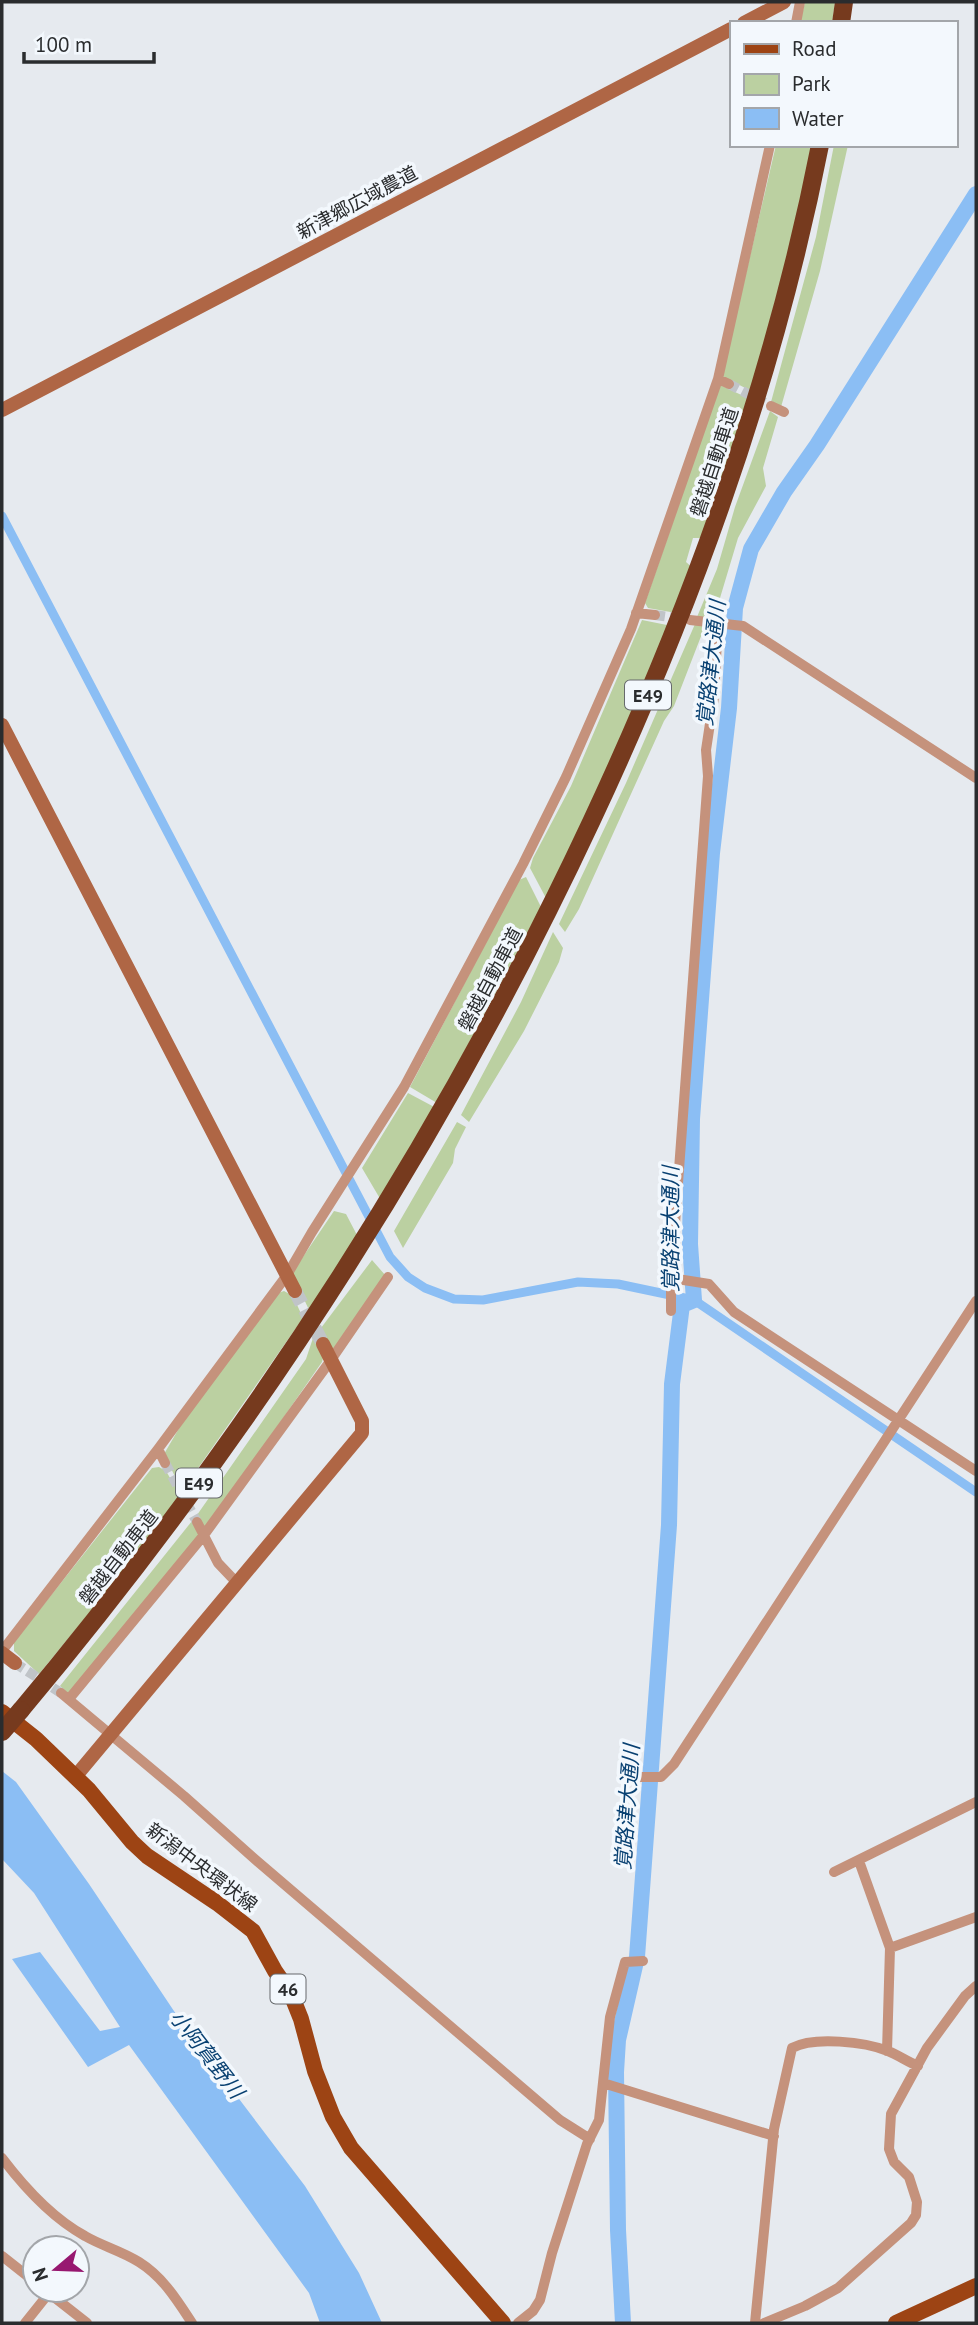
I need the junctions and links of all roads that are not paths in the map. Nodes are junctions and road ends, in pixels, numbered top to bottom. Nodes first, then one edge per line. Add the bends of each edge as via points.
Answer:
1 (784, 2) edge
2 (800, 2) edge
3 (844, 2) edge
4 (748, 21) edge
5 (796, 21) edge
6 (841, 21) edge
7 (730, 30) edge
8 (770, 147) edge
9 (820, 147) edge
10 (718, 379) junction
11 (729, 384) tunnel mouth
12 (771, 406) tunnel mouth
13 (2, 410) edge
14 (784, 412) dead end
15 (636, 613) junction
16 (655, 615) tunnel mouth
17 (690, 620) tunnel mouth
18 (720, 623) junction
19 (2, 725) edge
20 (976, 778) edge
21 (287, 1275) junction
22 (388, 1277) dead end
23 (674, 1281) junction
24 (295, 1291) tunnel mouth
25 (976, 1301) edge
26 (671, 1311) dead end
27 (323, 1344) tunnel mouth
28 (331, 1360) junction
29 (896, 1421) junction
30 (158, 1449) junction
31 (165, 1463) tunnel mouth
32 (976, 1471) edge
33 (197, 1522) tunnel mouth
34 (204, 1535) junction
35 (237, 1583) junction
36 (2, 1652) edge
37 (15, 1664) tunnel mouth
38 (2, 1712) edge
39 (2, 1732) edge
40 (109, 1735) junction
41 (75, 1777) junction
42 (641, 1777) dead end
43 (976, 1802) edge
44 (859, 1861) junction
45 (834, 1872) dead end
46 (976, 1917) edge
47 (890, 1948) junction
48 (643, 1961) dead end
49 (976, 1986) edge
50 (887, 2051) junction
51 (918, 2066) junction
52 (605, 2083) junction
53 (774, 2136) junction
54 (590, 2138) junction
55 (2, 2158) edge
56 (2, 2256) edge
57 (21, 2271) edge
58 (976, 2286) edge
59 (38, 2304) edge
60 (63, 2304) edge
61 (25, 2323) edge
62 (87, 2323) edge
63 (192, 2323) edge
64 (503, 2323) edge
65 (518, 2323) edge
66 (755, 2323) edge
67 (764, 2323) edge
68 (896, 2323) edge

1 - 4 street
2 - 5 street
3 - 6 highway
7 - 13 street, 新津郷広域農道
8 - 10 street
9 - 39 highway, 磐越自動車道 / E49, bridge via 788,290 739,457 683,611 551,908 477,1049 362,1245 172,1522
10 - 11 street
10 - 15 street
12 - 14 street
15 - 16 street
15 - 21 street via 566,778 523,864 404,1087
17 - 18 street
18 - 20 street via 740,626
18 - 23 street via 706,750 708,776
19 - 21 street
21 - 24 street
21 - 30 street
22 - 28 street
23 - 26 street
23 - 29 street via 709,1284 734,1312
25 - 29 street
27 - 28 street
28 - 34 street
28 - 35 street via 362,1421 362,1433
29 - 32 street
29 - 42 street via 674,1764 662,1777
30 - 31 street
30 - 36 street
33 - 34 street
34 - 35 street via 218,1563
34 - 40 street via 65,1696
35 - 40 street
36 - 37 street
38 - 41 main road, 新潟中央環状線 / 46
40 - 41 street
40 - 54 street via 560,2120
41 - 64 main road, 新潟中央環状線 / 46 via 147,1856 253,1931 291,1994 315,2071 351,2148
43 - 44 street
44 - 45 street
44 - 47 street
46 - 47 street
47 - 50 street
48 - 52 street via 625,1962 610,2017
49 - 51 street
50 - 51 street
50 - 53 street via 835,2041 802,2042 792,2048
51 - 67 street via 891,2114 889,2149 909,2177 916,2215 838,2288
52 - 53 street
52 - 54 street via 599,2120
53 - 66 street
54 - 65 street via 540,2300
55 - 63 street via 19,2181 61,2219 84,2236 139,2262 162,2280
56 - 57 street
58 - 68 main road
59 - 61 street
60 - 62 street

